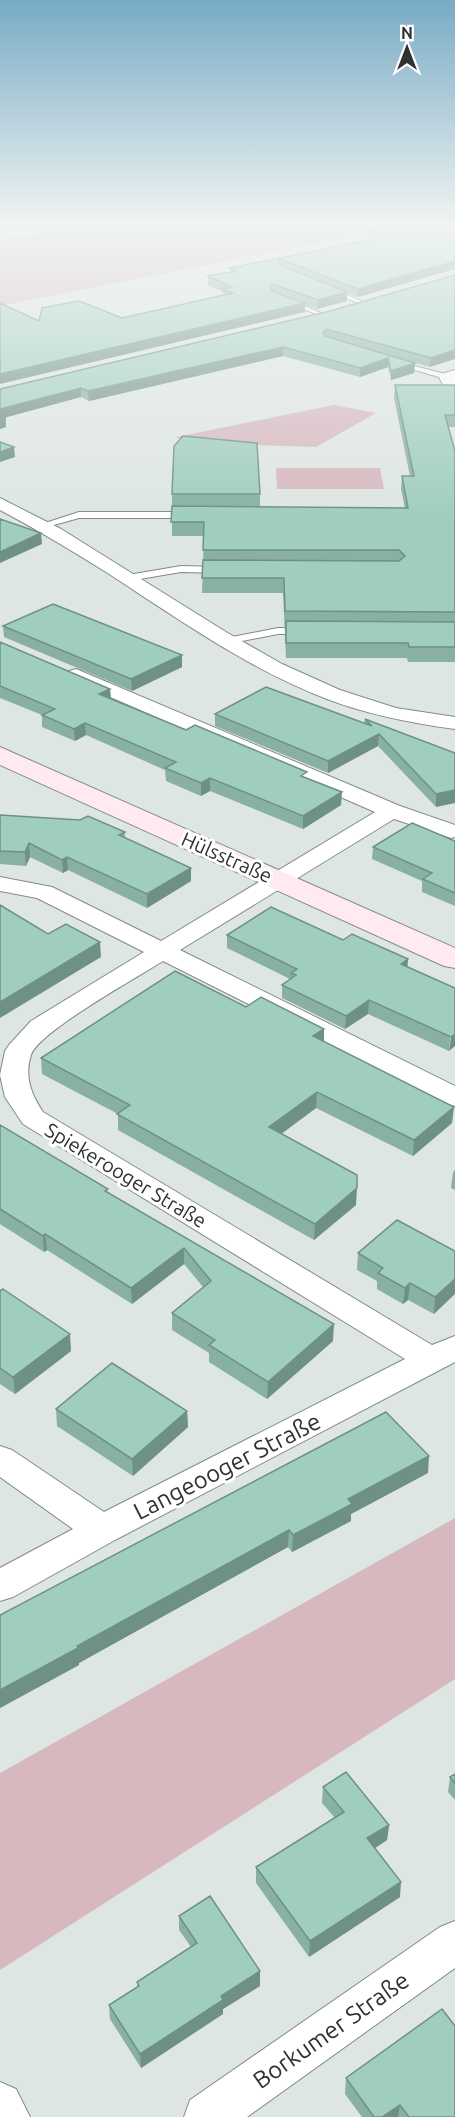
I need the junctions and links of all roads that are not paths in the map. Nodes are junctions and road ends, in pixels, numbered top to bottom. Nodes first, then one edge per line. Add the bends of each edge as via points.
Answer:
1 (297, 321) edge
2 (291, 322) edge
3 (395, 362) edge
4 (450, 379) edge
5 (0, 503) edge
6 (196, 515) edge
7 (43, 525) junction
8 (227, 570) edge
9 (128, 578) junction
10 (313, 631) edge
11 (227, 641) junction
12 (54, 666) edge
13 (455, 723) edge
14 (0, 755) edge
15 (392, 811) junction
16 (452, 831) dead end
17 (277, 880) junction
18 (0, 884) edge
19 (162, 951) junction
20 (455, 959) edge
21 (455, 1097) edge
22 (443, 1354) edge
23 (0, 1459) edge
24 (102, 1530) junction
25 (0, 1586) edge
26 (452, 1949) edge
27 (0, 2105) edge
28 (7, 2117) edge
29 (207, 2117) edge

1 - 2 street
3 - 4 lane
5 - 7 street
6 - 7 lane via 79,515
7 - 9 street
8 - 9 lane via 181,569
9 - 11 street
10 - 11 lane via 278,631
11 - 13 street via 342,698 427,722
12 - 15 street
14 - 17 street, Hülsstraße
15 - 16 street
15 - 17 street
17 - 19 street
17 - 20 street, Hülsstraße
18 - 19 street via 44,892
19 - 21 street
19 - 22 street, Spiekerooger Straße via 40,1027 18,1051 14,1075 19,1097 33,1118
22 - 24 street, Langeooger Straße
23 - 24 street
24 - 25 street, Langeooger Straße
26 - 29 street, Borkumer Straße
27 - 28 street

